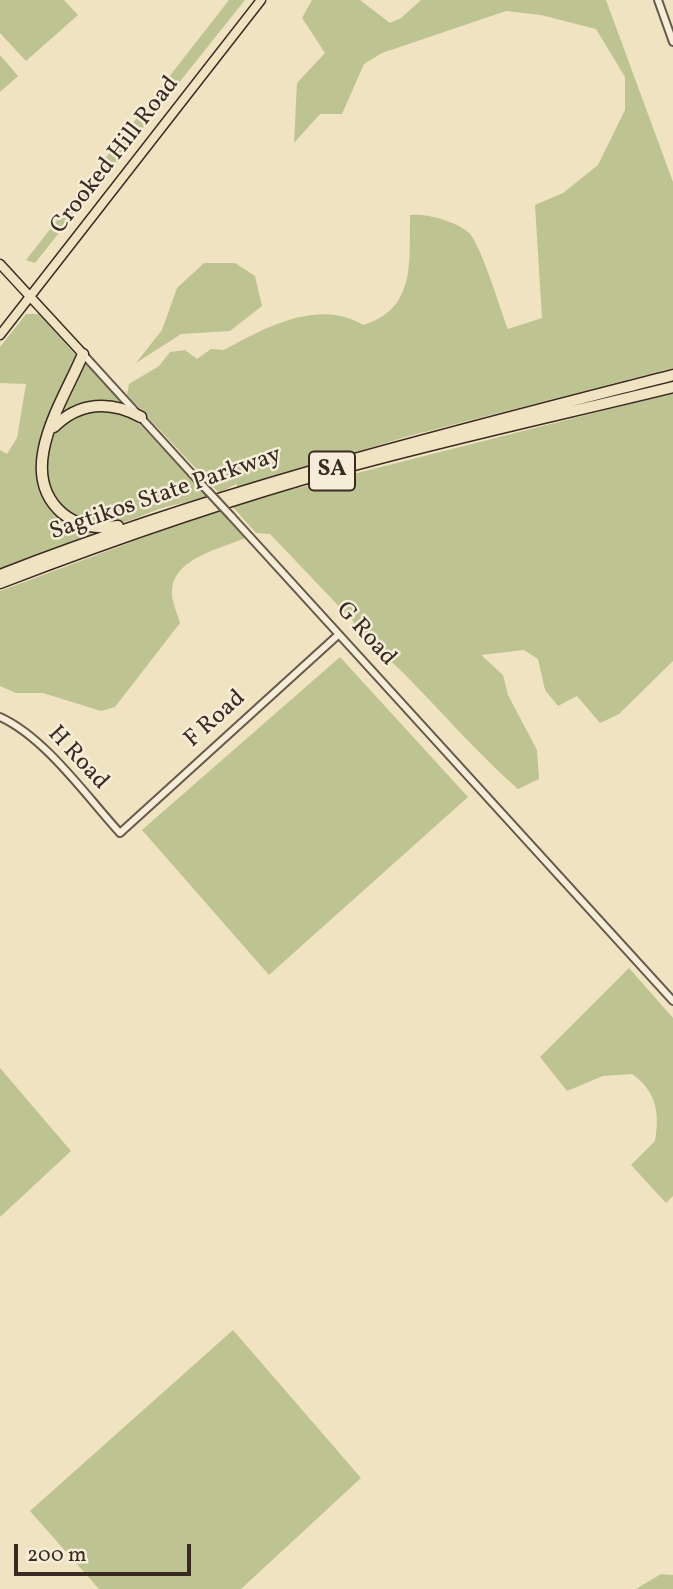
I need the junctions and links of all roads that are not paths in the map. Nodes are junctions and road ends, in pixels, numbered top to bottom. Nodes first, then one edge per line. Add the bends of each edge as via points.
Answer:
1 (261, 0) edge
2 (658, 0) edge
3 (673, 42) edge
4 (0, 264) edge
5 (30, 296) junction
6 (0, 335) edge
7 (83, 355) junction
8 (673, 375) edge
9 (673, 387) edge
10 (141, 417) junction
11 (51, 430) junction
12 (143, 522) junction
13 (0, 575) edge
14 (0, 583) edge
15 (338, 635) junction
16 (0, 718) edge
17 (120, 834) joint
18 (673, 1001) edge

1 - 5 main road, Crooked Hill Road
2 - 3 street
4 - 5 main road, G Road
5 - 6 main road, Crooked Hill Road
5 - 7 main road, G Road
7 - 10 street, G Road
7 - 11 highway
8 - 12 highway, Sagtikos State Parkway / SA via 325,465
9 - 14 highway, Sagtikos State Parkway / SA via 282,486
10 - 11 highway via 123,408 95,405 70,414
10 - 15 street, G Road, bridge
11 - 12 highway via 43,452 42,475 61,512 93,528
12 - 13 highway, Sagtikos State Parkway / SA
15 - 17 street, F Road
15 - 18 street, G Road
16 - 17 street, H Road via 15,724 40,746

